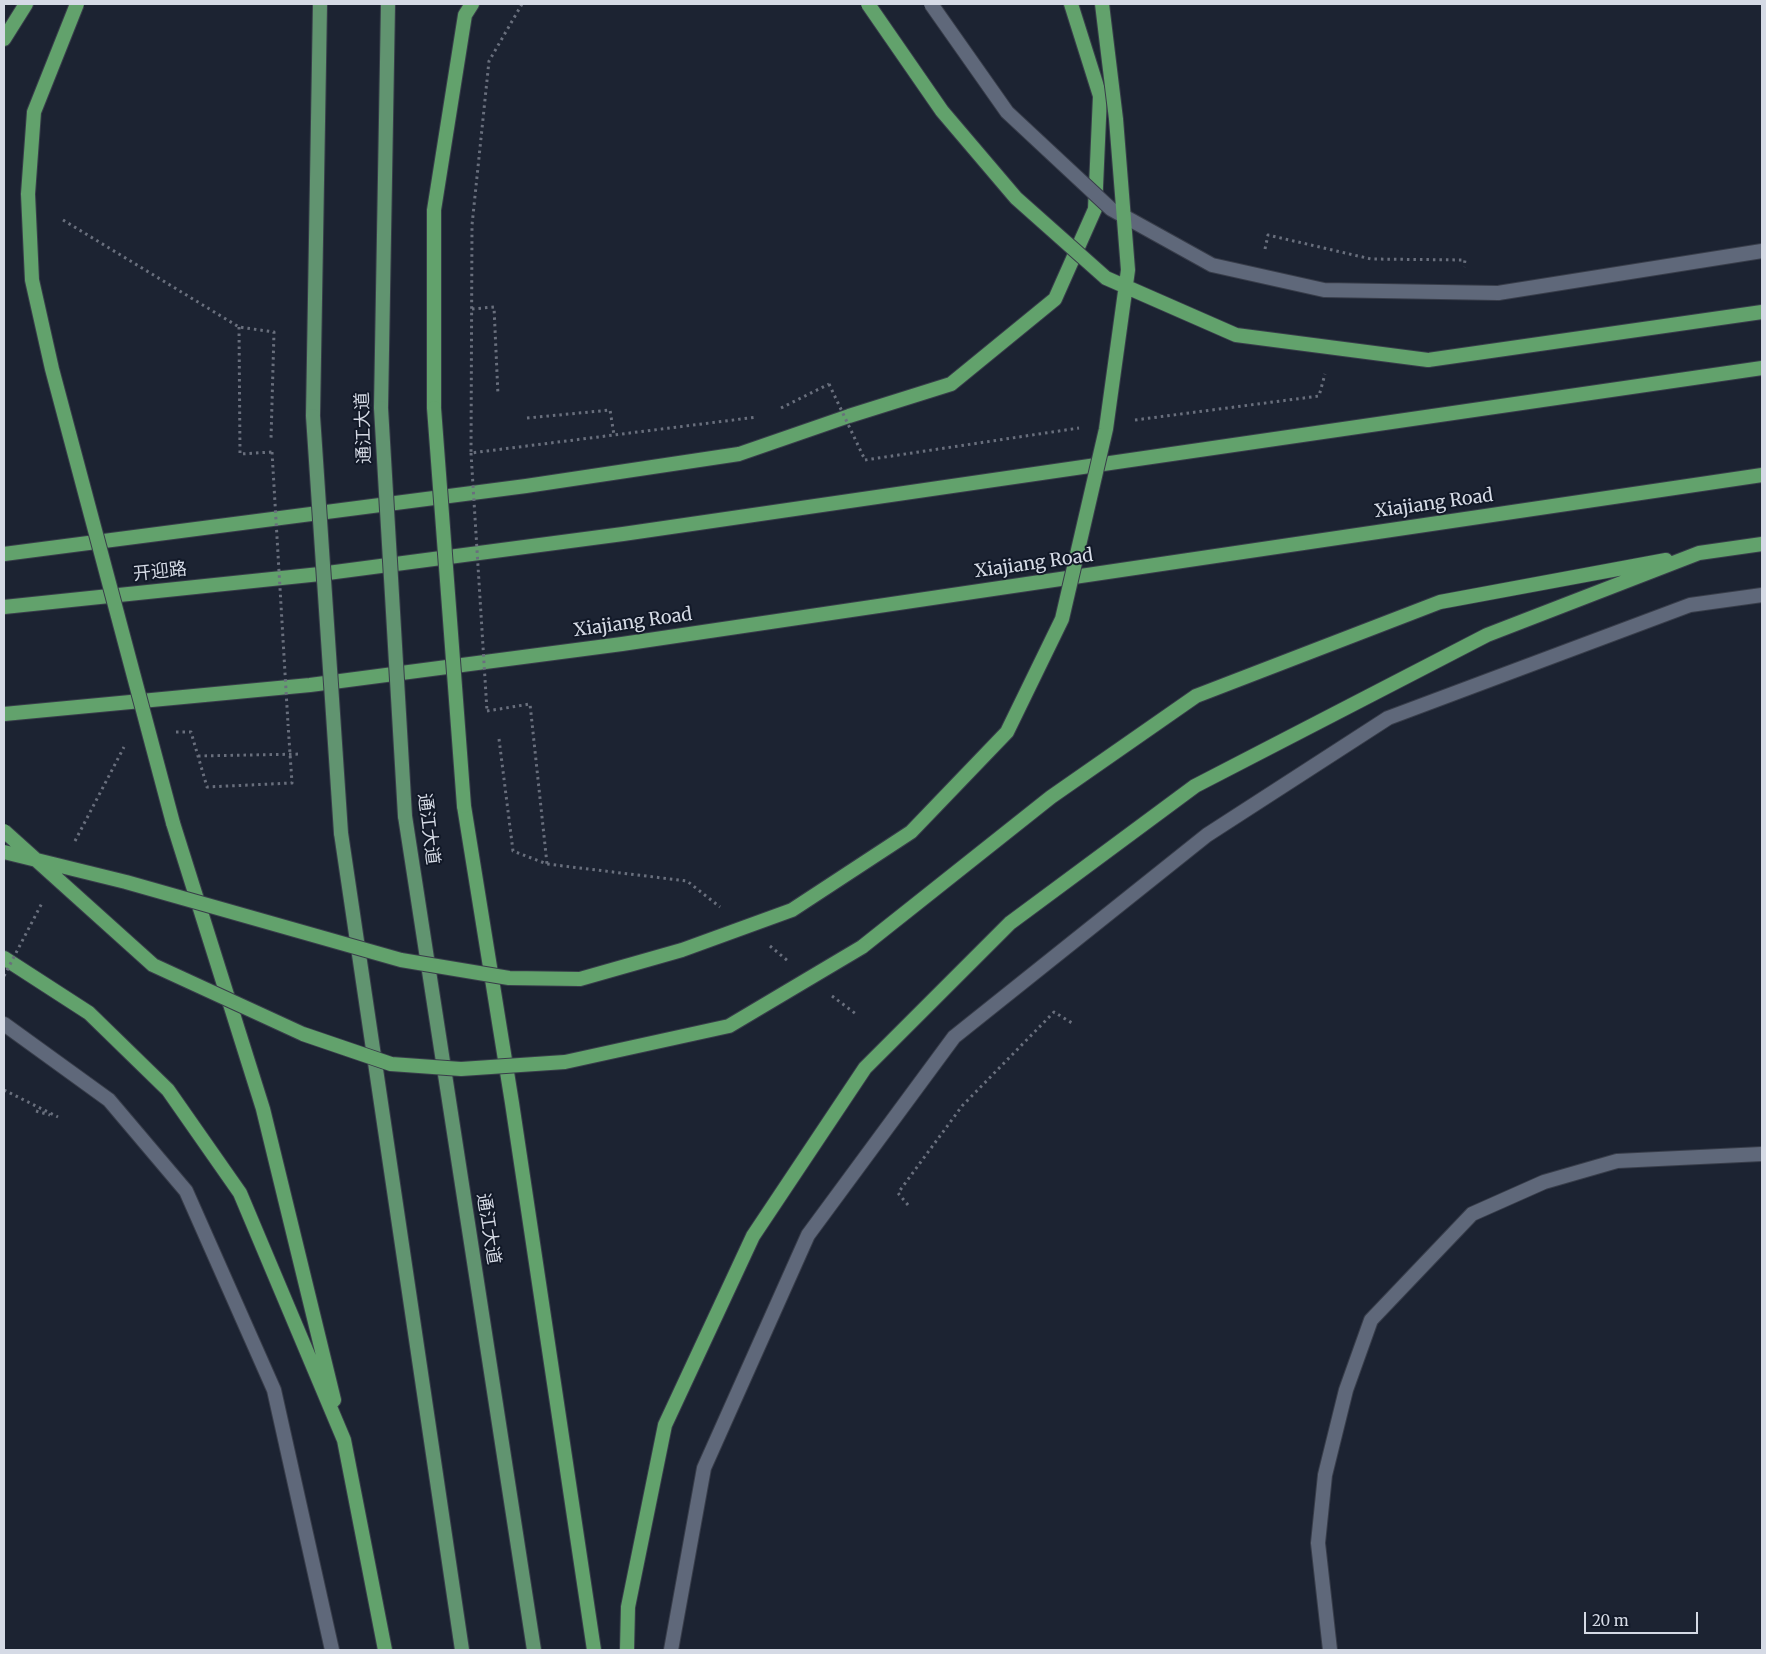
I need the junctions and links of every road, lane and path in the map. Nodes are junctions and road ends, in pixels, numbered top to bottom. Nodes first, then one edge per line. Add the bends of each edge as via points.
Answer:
1 (26, 4) edge
2 (77, 4) edge
3 (320, 4) edge
4 (388, 4) edge
5 (472, 4) edge
6 (522, 4) edge
7 (868, 4) edge
8 (931, 4) edge
9 (1071, 4) edge
10 (1102, 4) edge
11 (4, 40) edge
12 (63, 220) dead end
13 (1265, 250) dead end
14 (1762, 251) edge
15 (1465, 260) dead end
16 (472, 309) junction
17 (1762, 312) edge
18 (239, 327) junction
19 (1762, 368) edge
20 (498, 395) dead end
21 (774, 412) dead end
22 (766, 416) dead end
23 (527, 418) dead end
24 (614, 436) junction
25 (271, 439) dead end
26 (471, 453) junction
27 (865, 460) dead end
28 (1762, 475) edge
29 (1762, 544) edge
30 (1699, 553) junction
31 (4, 554) edge
32 (1762, 595) edge
33 (4, 607) edge
34 (4, 714) edge
35 (288, 724) dead end
36 (499, 739) dead end
37 (302, 754) dead end
38 (198, 756) dead end
39 (4, 831) edge
40 (4, 852) edge
41 (547, 864) junction
42 (44, 900) dead end
43 (725, 911) dead end
44 (764, 941) dead end
45 (4, 958) edge
46 (794, 966) dead end
47 (4, 976) edge
48 (825, 990) dead end
49 (856, 1014) dead end
50 (1072, 1023) dead end
51 (4, 1024) edge
52 (4, 1090) edge
53 (36, 1111) dead end
54 (1762, 1154) edge
55 (908, 1205) dead end
56 (344, 1440) junction
57 (332, 1650) edge
58 (385, 1650) edge
59 (462, 1650) edge
60 (534, 1650) edge
61 (594, 1650) edge
62 (627, 1650) edge
63 (671, 1650) edge
64 (1330, 1650) edge

1 - 11 highway
2 - 56 highway, bridge via 34,112 28,194 32,280 52,369 173,823 263,1109
3 - 59 main road, bridge via 314,416 341,833
4 - 60 main road, 通江大道, bridge via 381,408 405,816
5 - 61 highway, bridge via 465,15 434,210 434,408 464,806
6 - 16 path via 489,61 472,225
7 - 17 highway, bridge via 942,111 1016,198 1106,278 1236,335 1428,360
8 - 14 main road, bridge via 1007,112 1111,208 1212,265 1324,290 1498,293
9 - 31 highway, bridge via 1100,96 1095,209 1056,299 951,384 740,454 526,486
10 - 40 highway, bridge via 1116,119 1128,270 1106,429 1062,619 1012,724 911,832 792,910 682,950 580,979 509,978 401,960 126,882
12 - 18 path
13 - 15 path via 1268,235 1372,259
16 - 20 path via 494,307
16 - 26 path
18 - 25 path via 274,332
18 - 35 path, bridge via 240,454 272,452
19 - 33 highway, 开迎路 via 633,532 320,574
21 - 27 path, bridge via 829,384
22 - 24 path
23 - 24 path via 610,410
24 - 26 path
26 - 41 path, bridge via 487,711 530,704
28 - 34 highway, Xiajiang Road via 622,644 310,685
29 - 30 highway
30 - 39 highway, bridge via 1440,602 1196,696 1051,797 862,947 729,1026 564,1062 461,1069 391,1064 303,1034 153,965
30 - 62 highway via 1487,635 1195,786 1010,923 866,1068 753,1236 665,1425 628,1607
32 - 63 main road via 1690,605 1388,718 1207,835 954,1037 808,1235 704,1468
36 - 41 path via 513,851
37 - 38 path
41 - 43 path via 687,881
42 - 47 path, bridge
44 - 46 path
45 - 56 highway via 89,1013 168,1090 240,1193
48 - 49 path
50 - 55 path via 1054,1012 962,1106 898,1193
51 - 57 main road via 110,1100 186,1191 274,1390
52 - 53 path via 58,1117
54 - 64 main road via 1617,1161 1544,1182 1472,1214 1371,1320 1346,1390 1326,1475 1318,1543
56 - 58 highway

